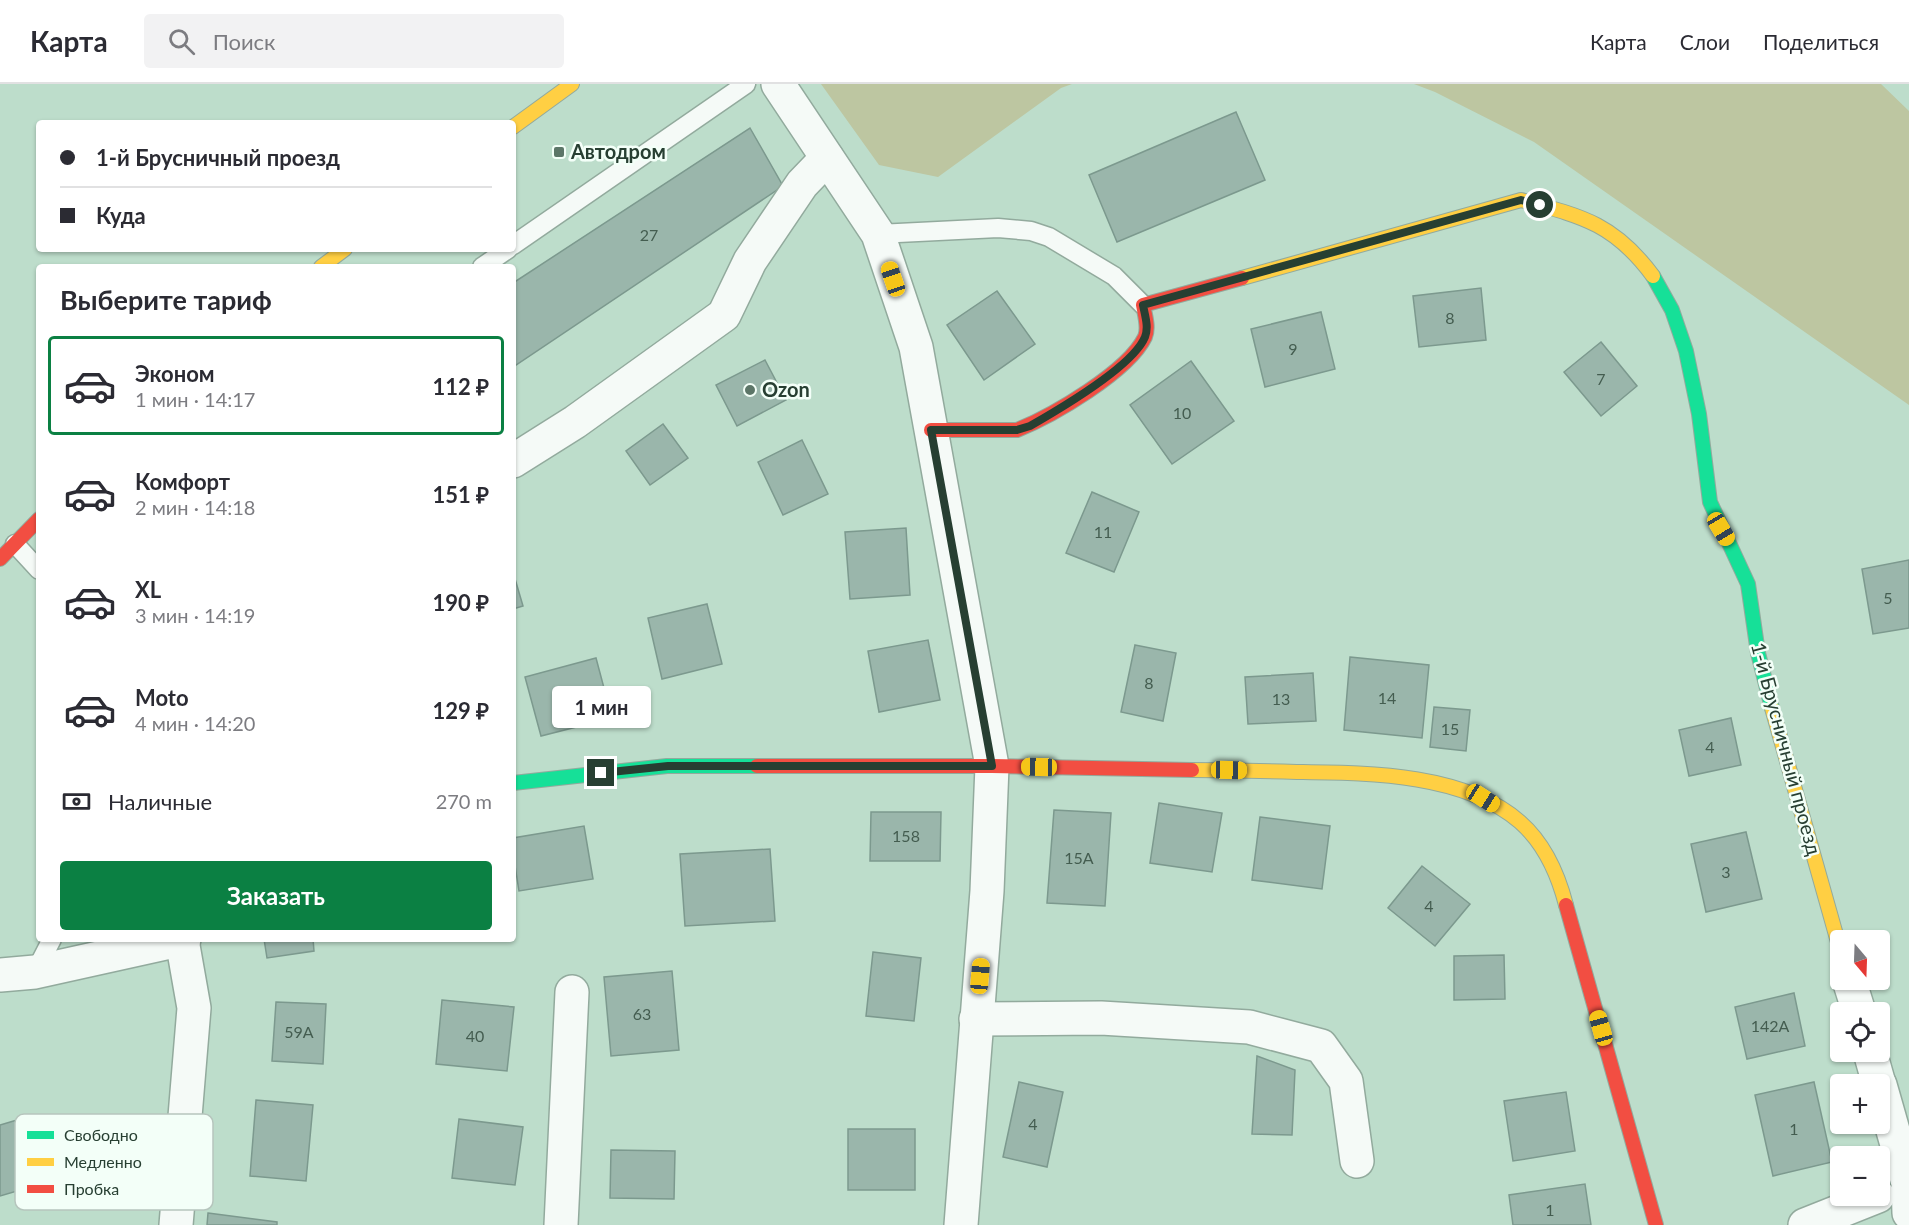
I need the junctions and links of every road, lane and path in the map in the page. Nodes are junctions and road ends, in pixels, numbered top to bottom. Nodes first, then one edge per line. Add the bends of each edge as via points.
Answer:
1 (572, 84) edge
2 (746, 84) edge
3 (778, 84) edge
4 (516, 125) edge
5 (827, 158) junction
6 (878, 234) junction
7 (516, 243) edge
8 (341, 252) edge
9 (504, 252) edge
10 (325, 264) edge
11 (486, 264) edge
12 (1143, 305) junction
13 (931, 430) junction
14 (516, 459) edge
15 (36, 522) edge
16 (15, 544) junction
17 (0, 559) edge
18 (36, 567) edge
19 (992, 766) junction
20 (516, 783) edge
21 (1835, 930) edge
22 (50, 942) edge
23 (174, 942) edge
24 (183, 942) edge
25 (35, 972) junction
26 (0, 975) edge
27 (572, 992) dead end
28 (976, 1018) junction
29 (185, 1114) edge
30 (1887, 1134) edge
31 (1357, 1161) dead end
32 (1897, 1194) edge
33 (177, 1210) edge
34 (176, 1225) edge
35 (561, 1225) edge
36 (961, 1225) edge
37 (1656, 1225) edge
38 (1804, 1225) edge

1 - 4 street
2 - 7 lane
3 - 5 street
5 - 6 street
5 - 14 street via 802,184 750,261 724,315 575,422
6 - 12 lane via 998,228 1031,231 1049,237 1114,276
6 - 13 street via 916,347
8 - 10 street
9 - 11 lane
12 - 13 street via 1147,326 1135,352 1107,377 1030,426 1017,430
12 - 21 street, 1-й Брусничный проезд via 1521,200 1576,214 1628,248 1667,301 1679,332 1698,409 1710,501 1747,582 1765,685
13 - 19 street
15 - 16 street
16 - 17 street
16 - 18 lane
19 - 20 street via 668,766
19 - 28 street
19 - 37 street via 1371,773 1428,782 1483,798 1519,820 1558,874
22 - 25 lane
23 - 25 street
24 - 29 street via 194,1008
25 - 26 street
27 - 35 street
28 - 31 street via 1101,1018 1249,1027 1321,1046 1346,1081
28 - 36 street
30 - 32 street
32 - 38 street
33 - 34 street

